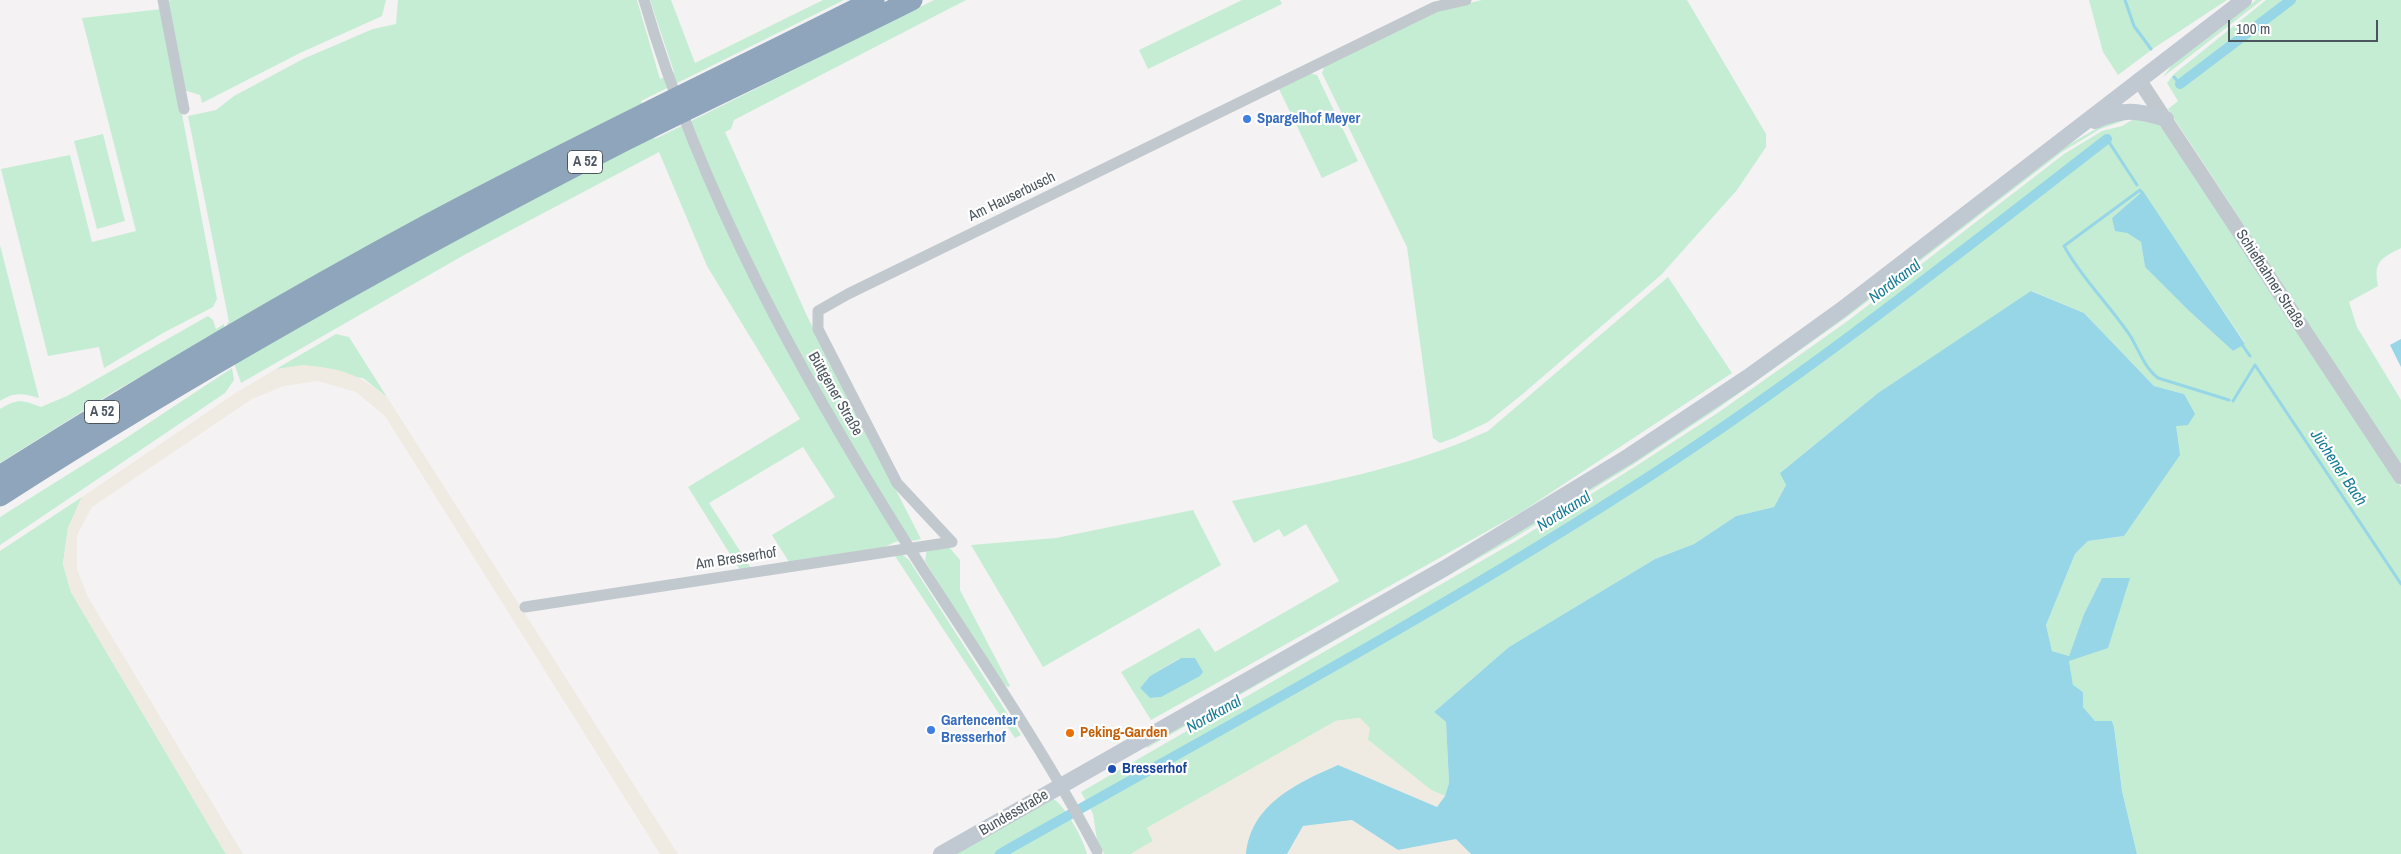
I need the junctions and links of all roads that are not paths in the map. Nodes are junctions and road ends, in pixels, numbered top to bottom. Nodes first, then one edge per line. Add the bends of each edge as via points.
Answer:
1 (163, 0) edge
2 (644, 0) edge
3 (874, 0) edge
4 (912, 0) edge
5 (1466, 0) edge
6 (2244, 0) edge
7 (2139, 80) junction
8 (184, 109) dead end
9 (2166, 120) junction
10 (2075, 130) junction
11 (259, 329) junction
12 (207, 359) junction
13 (0, 476) edge
14 (2401, 477) edge
15 (0, 496) edge
16 (952, 542) joint
17 (909, 547) junction
18 (525, 607) dead end
19 (1062, 787) junction
20 (1097, 851) dead end
21 (941, 854) edge

1 - 8 street
2 - 17 street, Büttgener Straße via 691,138 725,216 783,333
3 - 11 highway, A 52 via 619,125 426,225
4 - 11 highway, A 52 via 628,140
5 - 16 street, Am Hauserbusch via 1435,7 818,311 818,329 897,483
6 - 7 main road
7 - 9 street, Schiefbahner Straße
7 - 10 main road
9 - 10 main road via 2144,112 2126,111 2110,114
9 - 14 street, Schiefbahner Straße
10 - 19 main road, Bundesstraße via 1841,310 1630,456 1453,564
11 - 12 highway, A 52
12 - 13 highway, A 52
12 - 15 highway, A 52 via 140,408
16 - 17 street, Am Bresserhof
17 - 18 street, Am Bresserhof
17 - 19 street, Büttgener Straße
19 - 20 street, Büttgener Straße
19 - 21 main road, Bundesstraße

